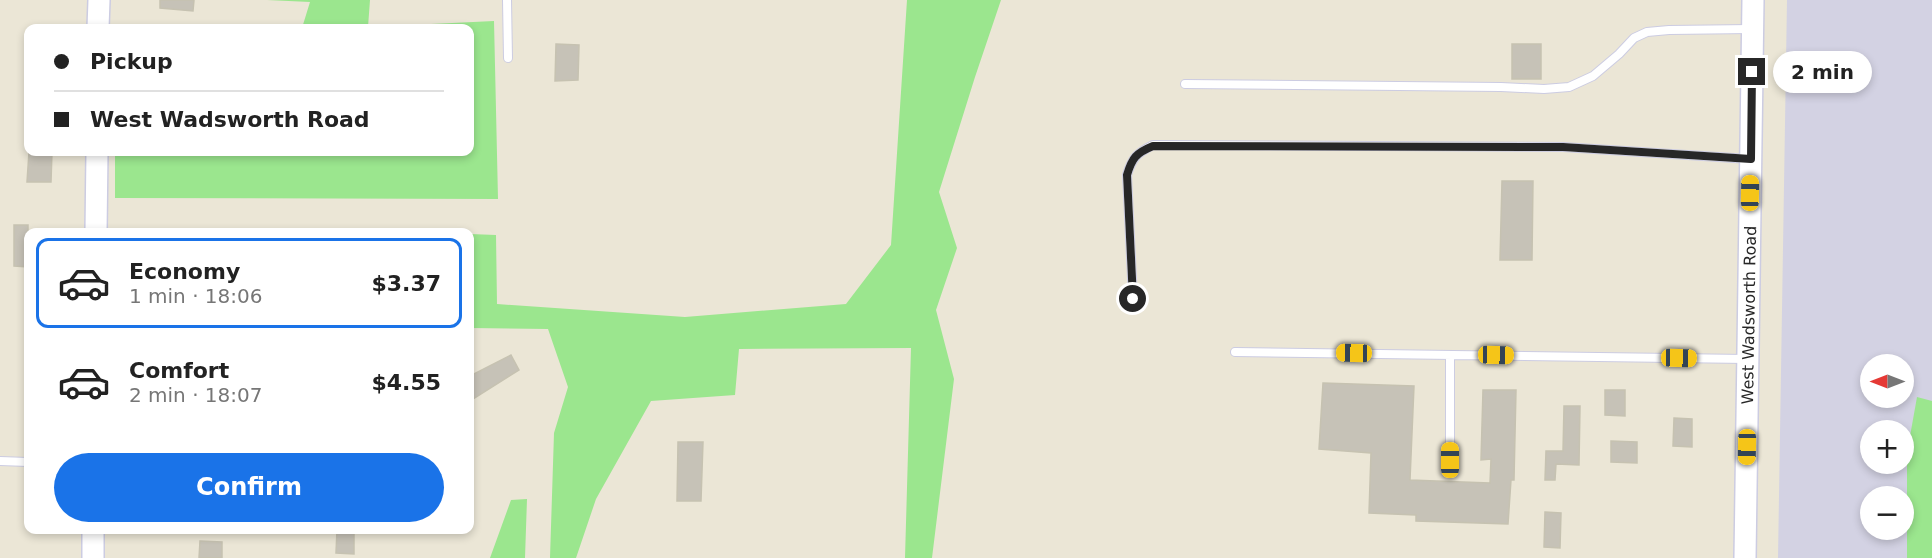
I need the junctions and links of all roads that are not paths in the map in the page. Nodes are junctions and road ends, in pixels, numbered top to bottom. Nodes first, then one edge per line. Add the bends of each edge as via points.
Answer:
1 (99, 0) edge
2 (507, 0) edge
3 (1753, 0) edge
4 (98, 24) edge
5 (1752, 29) junction
6 (508, 58) dead end
7 (1185, 84) dead end
8 (97, 156) edge
9 (1751, 159) junction
10 (96, 228) edge
11 (1133, 299) dead end
12 (1235, 352) dead end
13 (1450, 355) junction
14 (1748, 358) junction
15 (1450, 460) dead end
16 (0, 461) edge
17 (24, 462) edge
18 (93, 534) edge
19 (93, 558) edge
20 (1745, 558) edge

1 - 4 main road
2 - 6 lane
3 - 5 main road, West Wadsworth Road
5 - 7 lane via 1647,32 1634,38 1593,76 1569,87
5 - 9 main road, West Wadsworth Road
8 - 10 main road
9 - 11 lane via 1563,147 1153,146 1131,161 1127,175
9 - 14 main road, West Wadsworth Road
12 - 13 lane
13 - 14 lane
13 - 15 lane
14 - 20 main road, West Wadsworth Road
16 - 17 lane
18 - 19 main road

